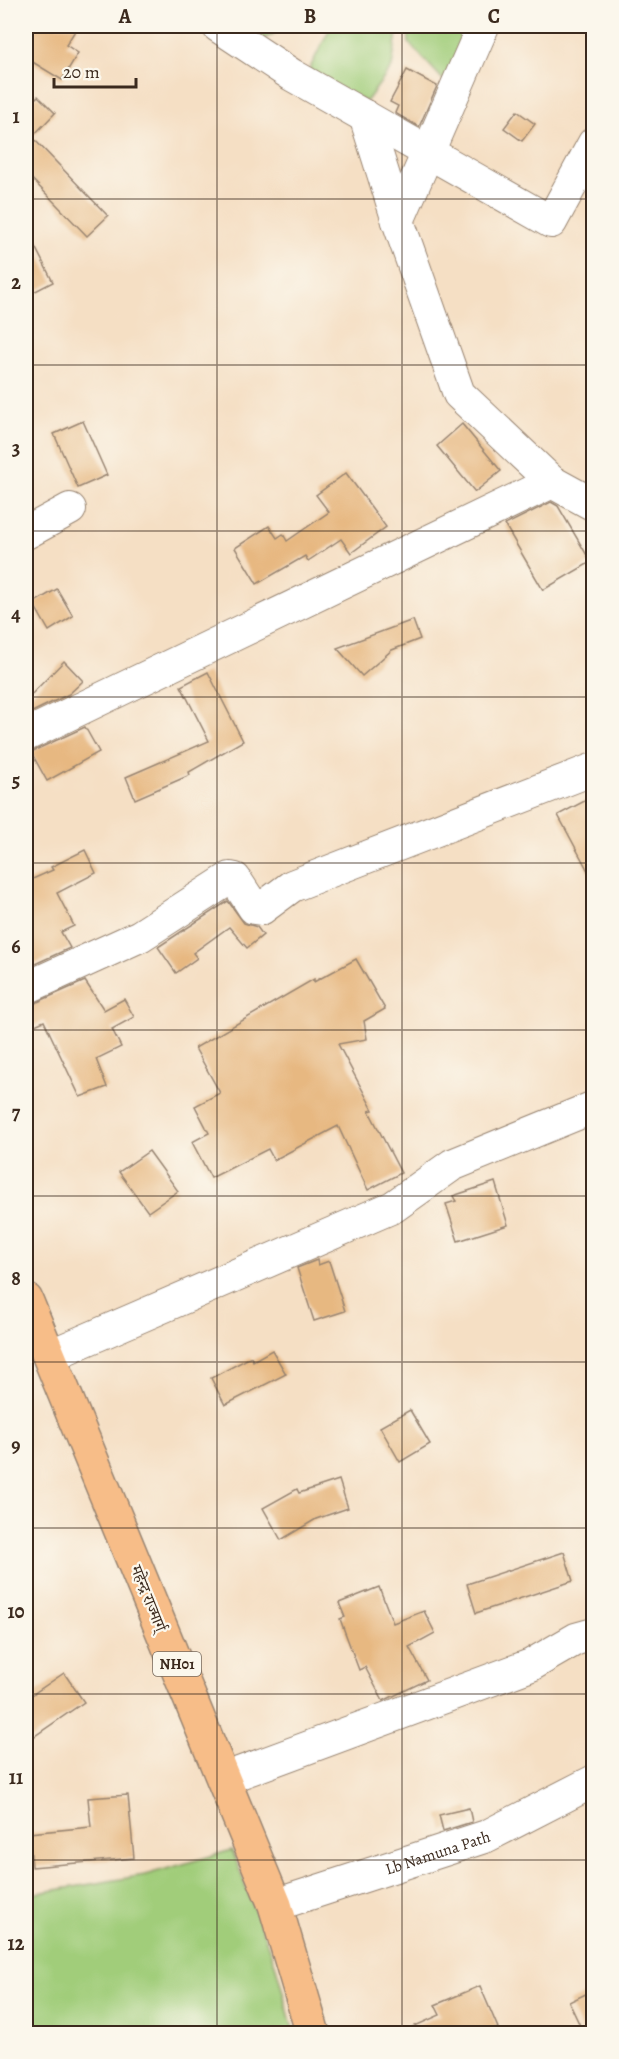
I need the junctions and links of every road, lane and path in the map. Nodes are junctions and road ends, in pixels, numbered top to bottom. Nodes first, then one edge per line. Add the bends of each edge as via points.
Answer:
1 (218, 26) edge
2 (483, 26) edge
3 (365, 116) junction
4 (594, 143) edge
5 (427, 152) junction
6 (398, 221) junction
7 (552, 482) junction
8 (594, 505) edge
9 (70, 509) dead end
10 (26, 532) edge
11 (26, 735) edge
12 (594, 769) edge
13 (26, 988) edge
14 (594, 1107) edge
15 (26, 1300) edge
16 (49, 1356) junction
17 (594, 1634) edge
18 (224, 1779) junction
19 (594, 1781) edge
20 (275, 1905) junction
21 (313, 2034) edge

1 - 3 street via 292,75
2 - 5 street
3 - 5 street
3 - 6 street
4 - 5 street via 552,222
5 - 6 street
6 - 7 street via 459,394
7 - 8 street
7 - 11 street
9 - 10 street
12 - 13 street via 292,886 261,909 254,908 235,879 230,879 140,936
14 - 16 street via 452,1165 393,1208
15 - 16 highway, महेन्द्र राज्मार्ग् / NH01
16 - 18 highway, महेन्द्र राज्मार्ग् / NH01
17 - 18 street via 576,1639 531,1665
18 - 20 highway, महेन्द्र राज्मार्ग् / NH01
19 - 20 street, Lb Namuna Path via 487,1836
20 - 21 highway, महेन्द्र राज्मार्ग् / NH01

